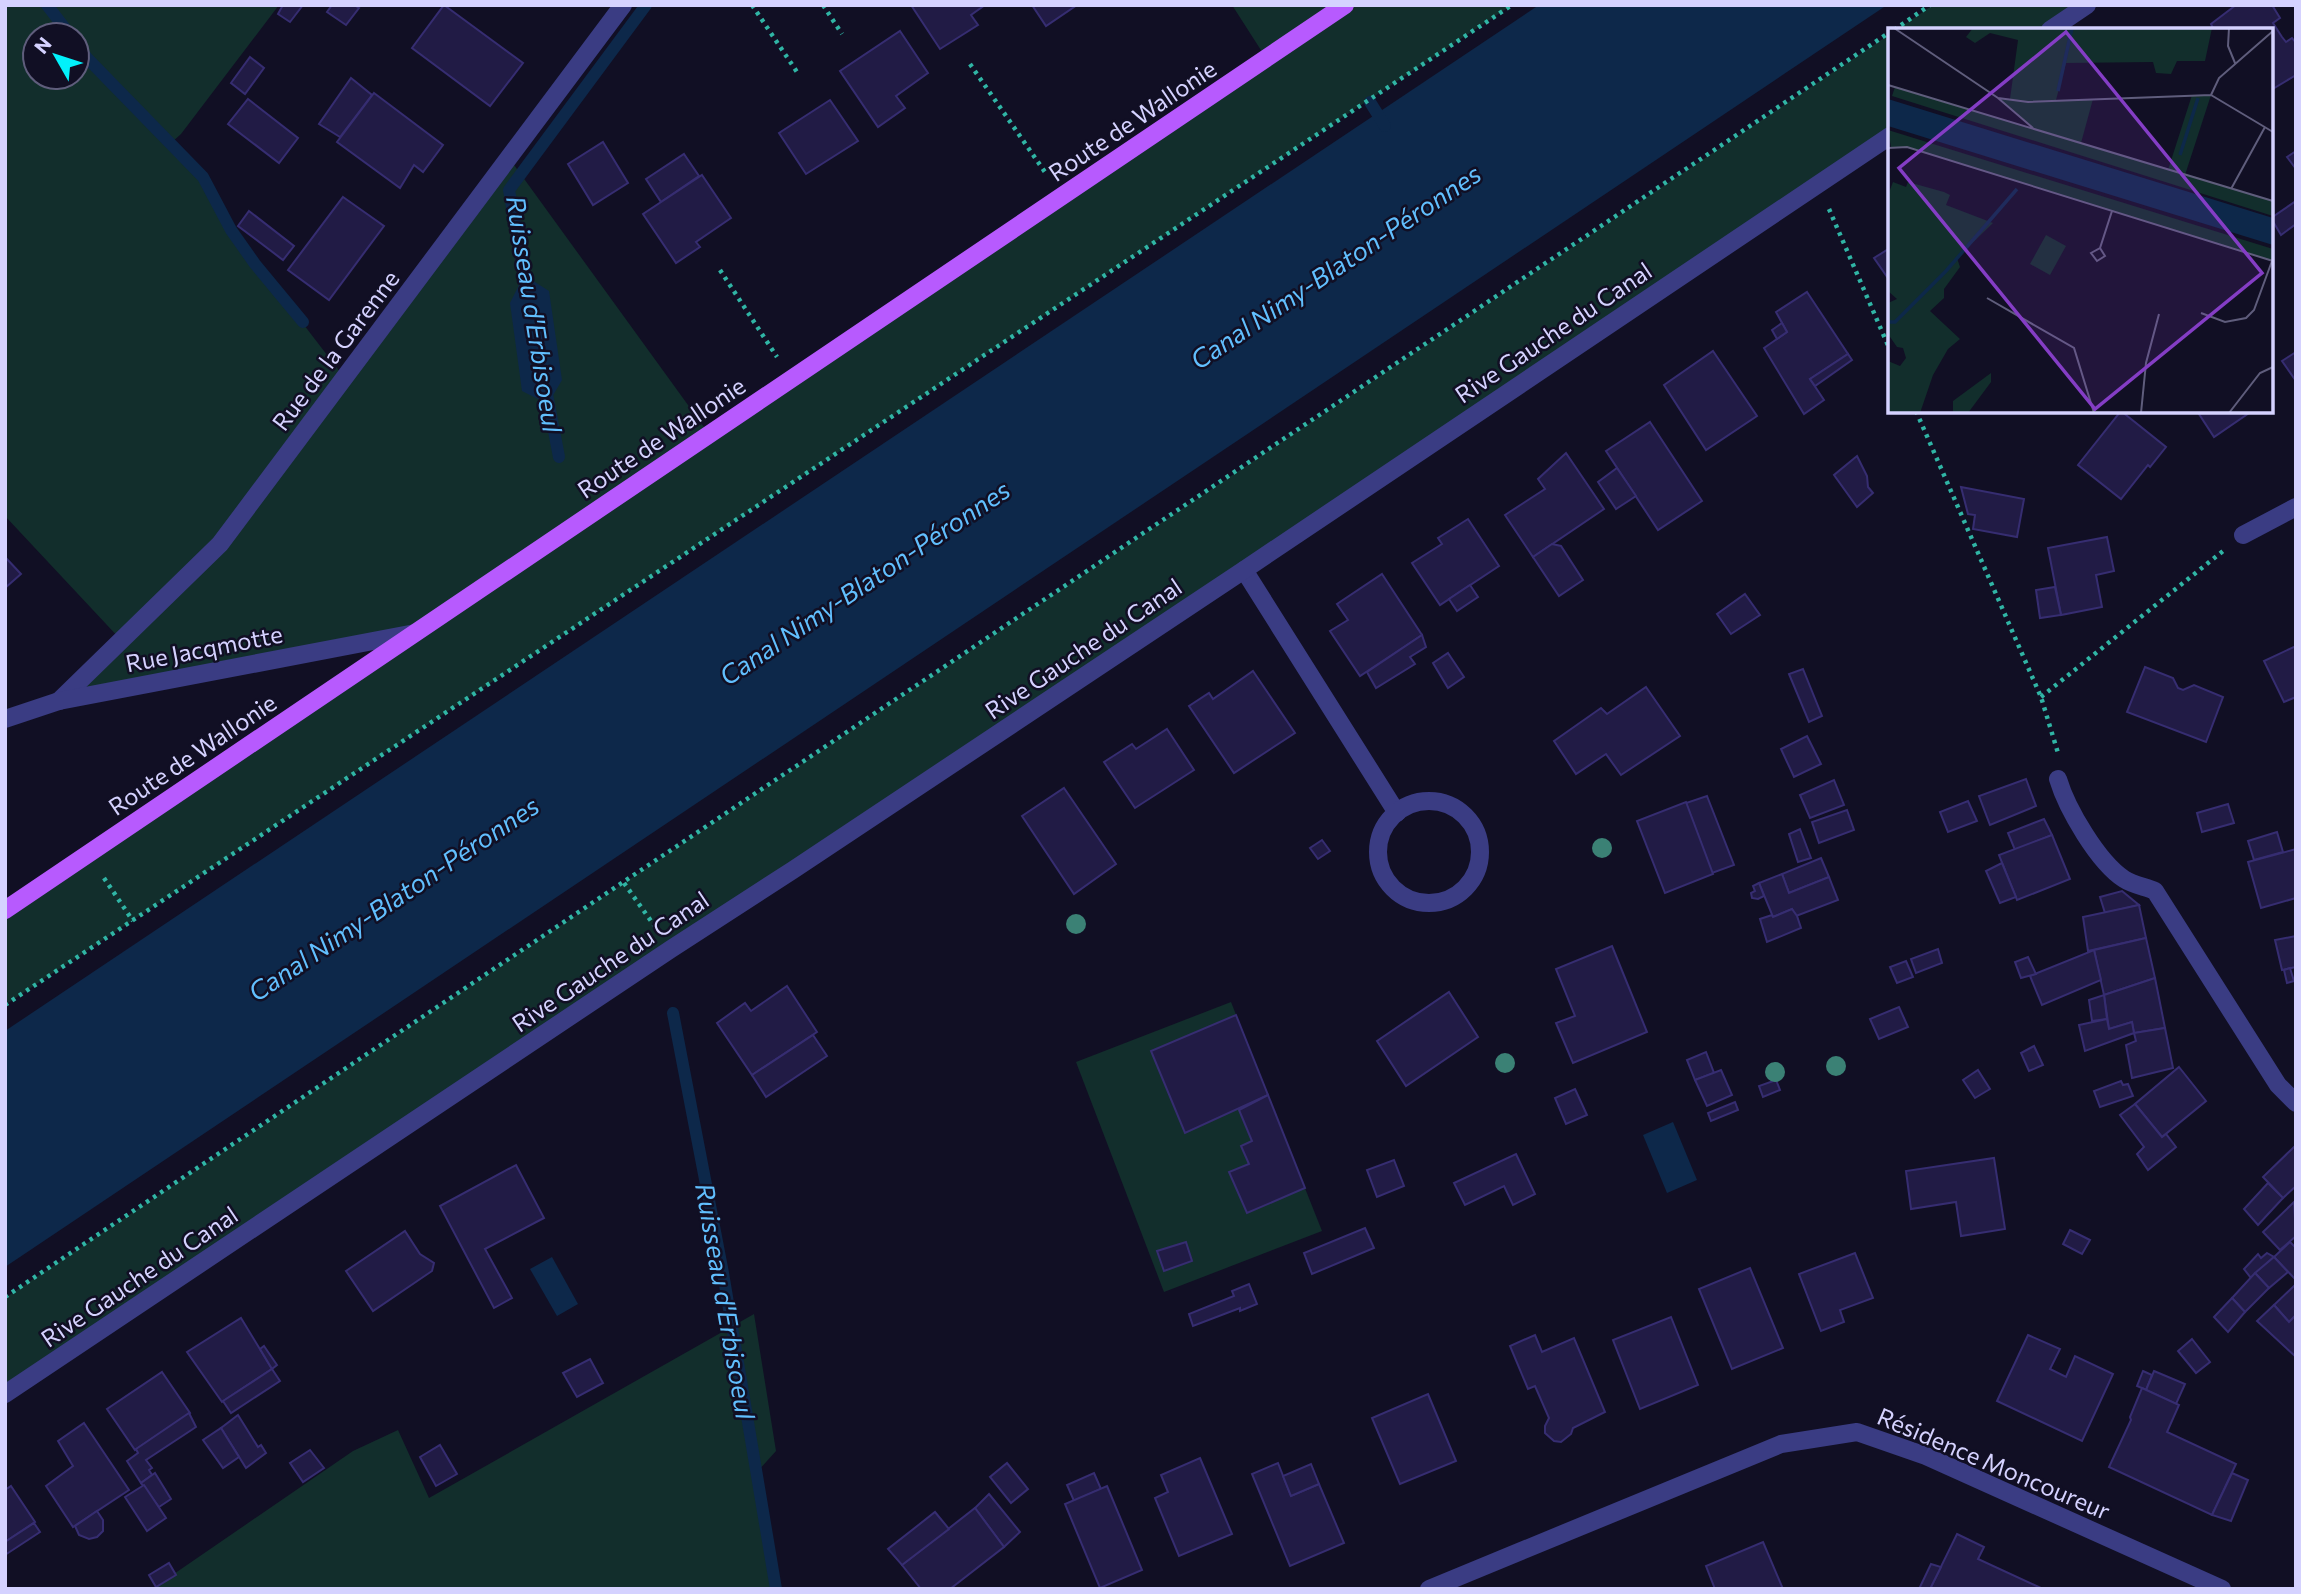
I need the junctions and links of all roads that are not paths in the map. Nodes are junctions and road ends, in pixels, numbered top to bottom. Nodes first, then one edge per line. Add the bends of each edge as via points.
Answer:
1 (623, 5) edge
2 (1346, 5) edge
3 (2087, 5) edge
4 (2053, 28) edge
5 (1888, 137) edge
6 (2296, 507) edge
7 (2243, 535) road end
8 (1244, 570) junction
9 (415, 633) junction
10 (59, 701) junction
11 (5, 719) edge
12 (2058, 779) road end
13 (1396, 813) junction
14 (5, 910) edge
15 (2296, 1103) edge
16 (5, 1394) edge
17 (1429, 1589) edge
18 (2222, 1589) edge

1 - 10 street, Rue de la Garenne via 220,544
2 - 9 main road, Route de Wallonie
3 - 4 street
5 - 8 street, Rive Gauche du Canal
6 - 7 street
8 - 13 street
8 - 16 street, Rive Gauche du Canal
9 - 10 street, Rue Jacqmotte
9 - 14 main road, Route de Wallonie
10 - 11 street, Rue Jacqmotte
12 - 15 street via 2095,850 2124,880 2155,891 2278,1085
13 - 13 street via 1379,840 1378,856 1381,872 1392,888 1425,904 1460,893 1473,878 1480,859 1478,838 1469,820 1453,807 1434,802 1414,803
17 - 18 street, Résidence Moncoureur via 1781,1444 1857,1432 1926,1456

